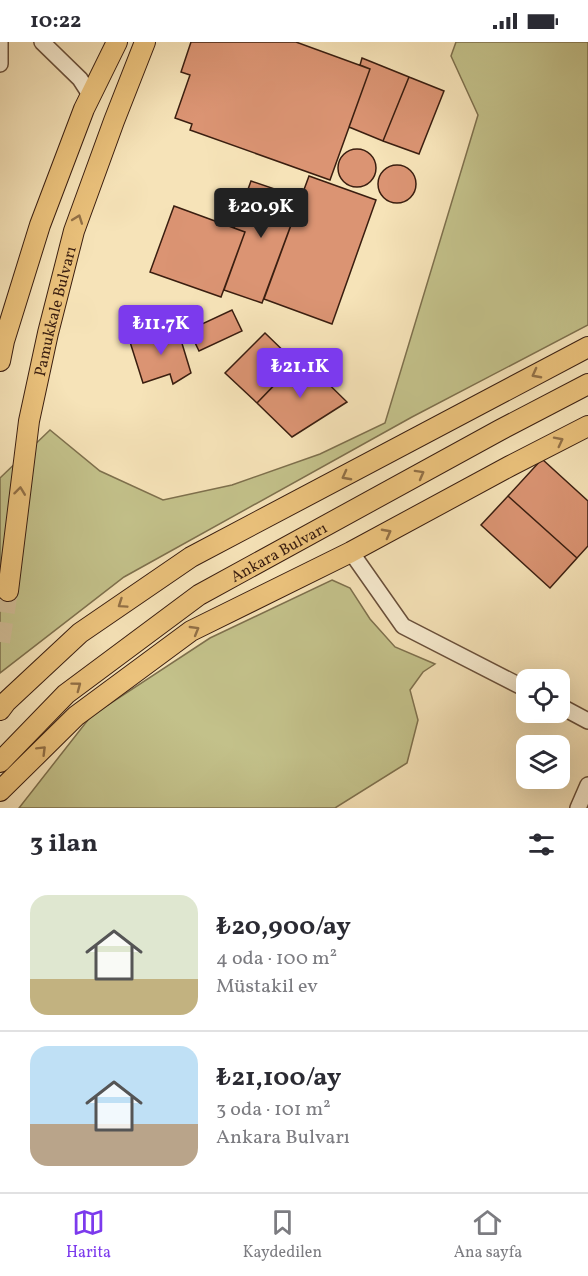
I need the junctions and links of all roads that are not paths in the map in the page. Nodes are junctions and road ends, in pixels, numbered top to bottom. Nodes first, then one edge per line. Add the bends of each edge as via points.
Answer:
1 (0, 42) edge
2 (42, 42) edge
3 (117, 42) edge
4 (143, 43) edge
5 (0, 64) edge
6 (91, 96) junction
7 (588, 347) edge
8 (0, 361) edge
9 (588, 384) edge
10 (588, 426) edge
11 (351, 552) junction
12 (8, 591) tunnel mouth
13 (516, 684) edge
14 (0, 710) edge
15 (570, 711) edge
16 (588, 721) edge
17 (0, 762) edge
18 (588, 784) edge
19 (0, 791) edge
20 (578, 808) edge

1 - 5 street
2 - 6 street via 76,74
3 - 6 main road
12 -> 4 main road, Pamukkale Bulvarı via 29,422 48,333 74,231
6 - 8 main road via 40,225
7 -> 14 main road via 191,557 80,633
17 -> 9 main road, Ankara Bulvarı via 66,694 199,594
11 -> 10 main road
11 - 13 street via 403,626
19 -> 11 main road via 76,716 191,631
15 - 16 street
18 - 20 street

